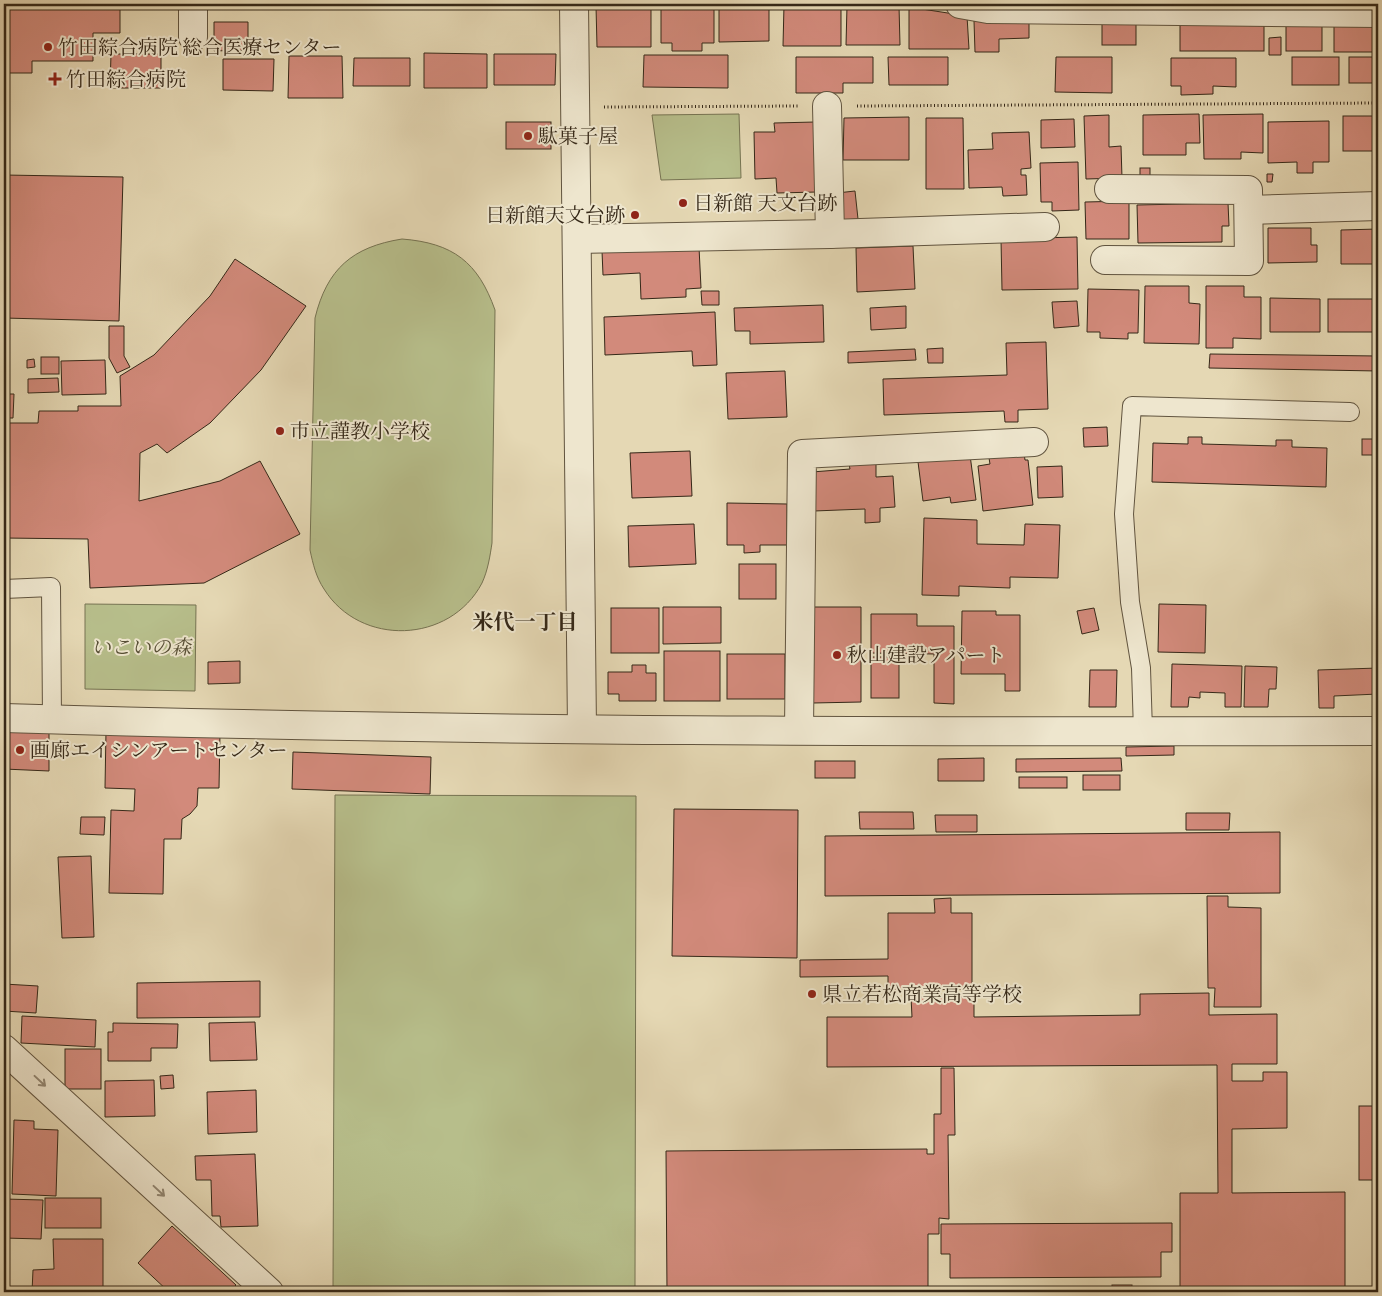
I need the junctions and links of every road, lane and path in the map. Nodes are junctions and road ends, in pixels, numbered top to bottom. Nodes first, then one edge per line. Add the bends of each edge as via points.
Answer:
1 (193, 4) edge
2 (574, 4) edge
3 (960, 4) edge
4 (1378, 13) edge
5 (193, 37) dead end
6 (1378, 103) edge
7 (827, 106) junction
8 (574, 107) junction
9 (1110, 189) dead end
10 (1378, 206) edge
11 (1249, 210) junction
12 (1045, 228) dead end
13 (830, 234) junction
14 (577, 239) junction
15 (1105, 260) dead end
16 (1350, 412) dead end
17 (1034, 442) dead end
18 (4, 589) edge
19 (4, 718) edge
20 (52, 720) junction
21 (582, 729) junction
22 (799, 730) junction
23 (1143, 731) junction
24 (1378, 731) edge
25 (4, 1048) edge
26 (270, 1292) edge

1 - 5 street
2 - 8 street
3 - 4 street via 988,10
6 - 7 path
7 - 8 path
7 - 13 street
8 - 14 street
9 - 11 street via 1248,190
10 - 11 street
11 - 15 street via 1249,261
12 - 13 street
13 - 14 street
14 - 21 street
16 - 23 lane via 1132,406 1124,514 1130,602 1141,668
17 - 22 street via 802,454
18 - 20 lane via 51,587
19 - 20 street
20 - 21 street
21 - 22 street
22 - 23 street
23 - 24 street
25 -> 26 street

